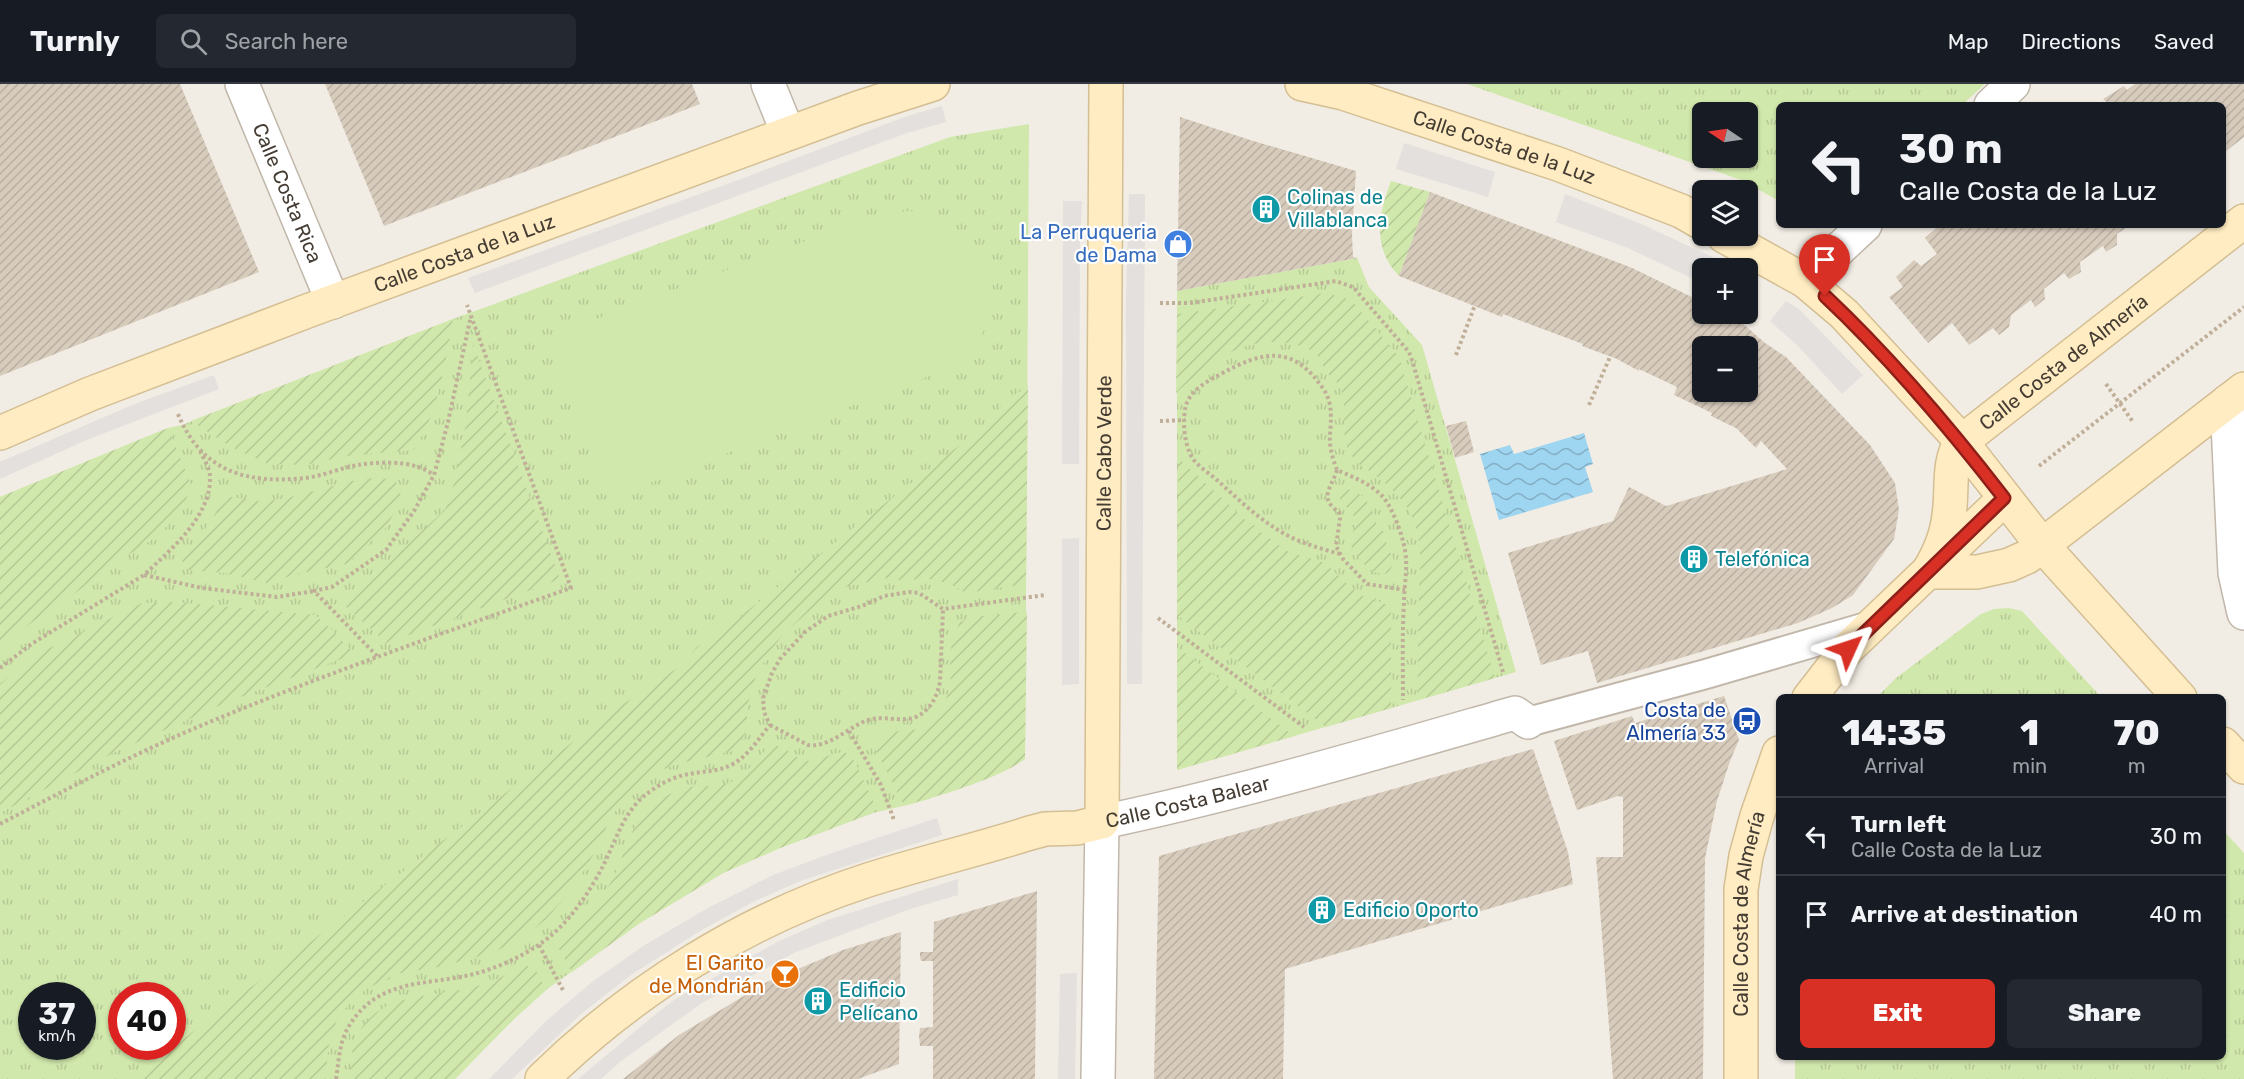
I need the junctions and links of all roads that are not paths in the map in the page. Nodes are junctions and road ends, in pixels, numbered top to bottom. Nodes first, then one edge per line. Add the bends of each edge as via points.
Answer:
1 (242, 84) edge
2 (768, 84) edge
3 (933, 84) edge
4 (1106, 84) edge
5 (1302, 84) edge
6 (2013, 84) edge
7 (1994, 102) edge
8 (788, 133) junction
9 (1692, 217) edge
10 (2244, 221) edge
11 (1862, 228) edge
12 (1742, 246) edge
13 (1805, 281) junction
14 (333, 302) junction
15 (2236, 396) edge
16 (0, 433) edge
17 (1961, 442) junction
18 (2004, 498) junction
19 (2042, 545) junction
20 (1929, 572) junction
21 (2244, 613) edge
22 (1875, 625) junction
23 (1812, 694) edge
24 (2176, 694) edge
25 (1522, 717) joint
26 (2226, 747) edge
27 (1776, 760) edge
28 (2244, 767) edge
29 (1102, 822) junction
30 (542, 1079) edge
31 (1098, 1079) edge
32 (1741, 1079) edge

1 - 14 street, Calle Costa Rica
2 - 8 street
3 - 8 street, Calle Costa de la Luz
4 - 29 street, Calle Cabo Verde
5 - 9 street, Calle Costa de la Luz via 1343,93 1558,164
6 - 7 street
8 - 14 street, Calle Costa de la Luz
10 - 17 street, Calle Costa de Almería
11 - 13 street
12 - 13 street
13 - 17 street via 1844,314
14 - 16 street, Calle Costa de la Luz via 90,394
15 - 19 street
15 - 21 street via 2230,445 2230,505 2235,573
17 - 18 street
17 - 20 street, Calle Costa de Almería via 1954,459 1946,535
18 - 19 street
18 - 20 street, Calle Costa de Almería
19 - 20 street via 2020,560 1989,570
19 - 24 street
20 - 22 street, Calle Costa de Almería
22 - 23 street, Calle Costa de Almería via 1836,661
22 - 25 lane, Calle Costa Balear via 1706,674
25 - 29 street, Calle Costa Balear
26 - 28 street
27 - 32 street, Calle Costa de Almería via 1752,835 1741,889
29 - 30 street, Calle Costa Balear via 1030,833 868,880 781,914 661,981 591,1034
29 - 31 street

